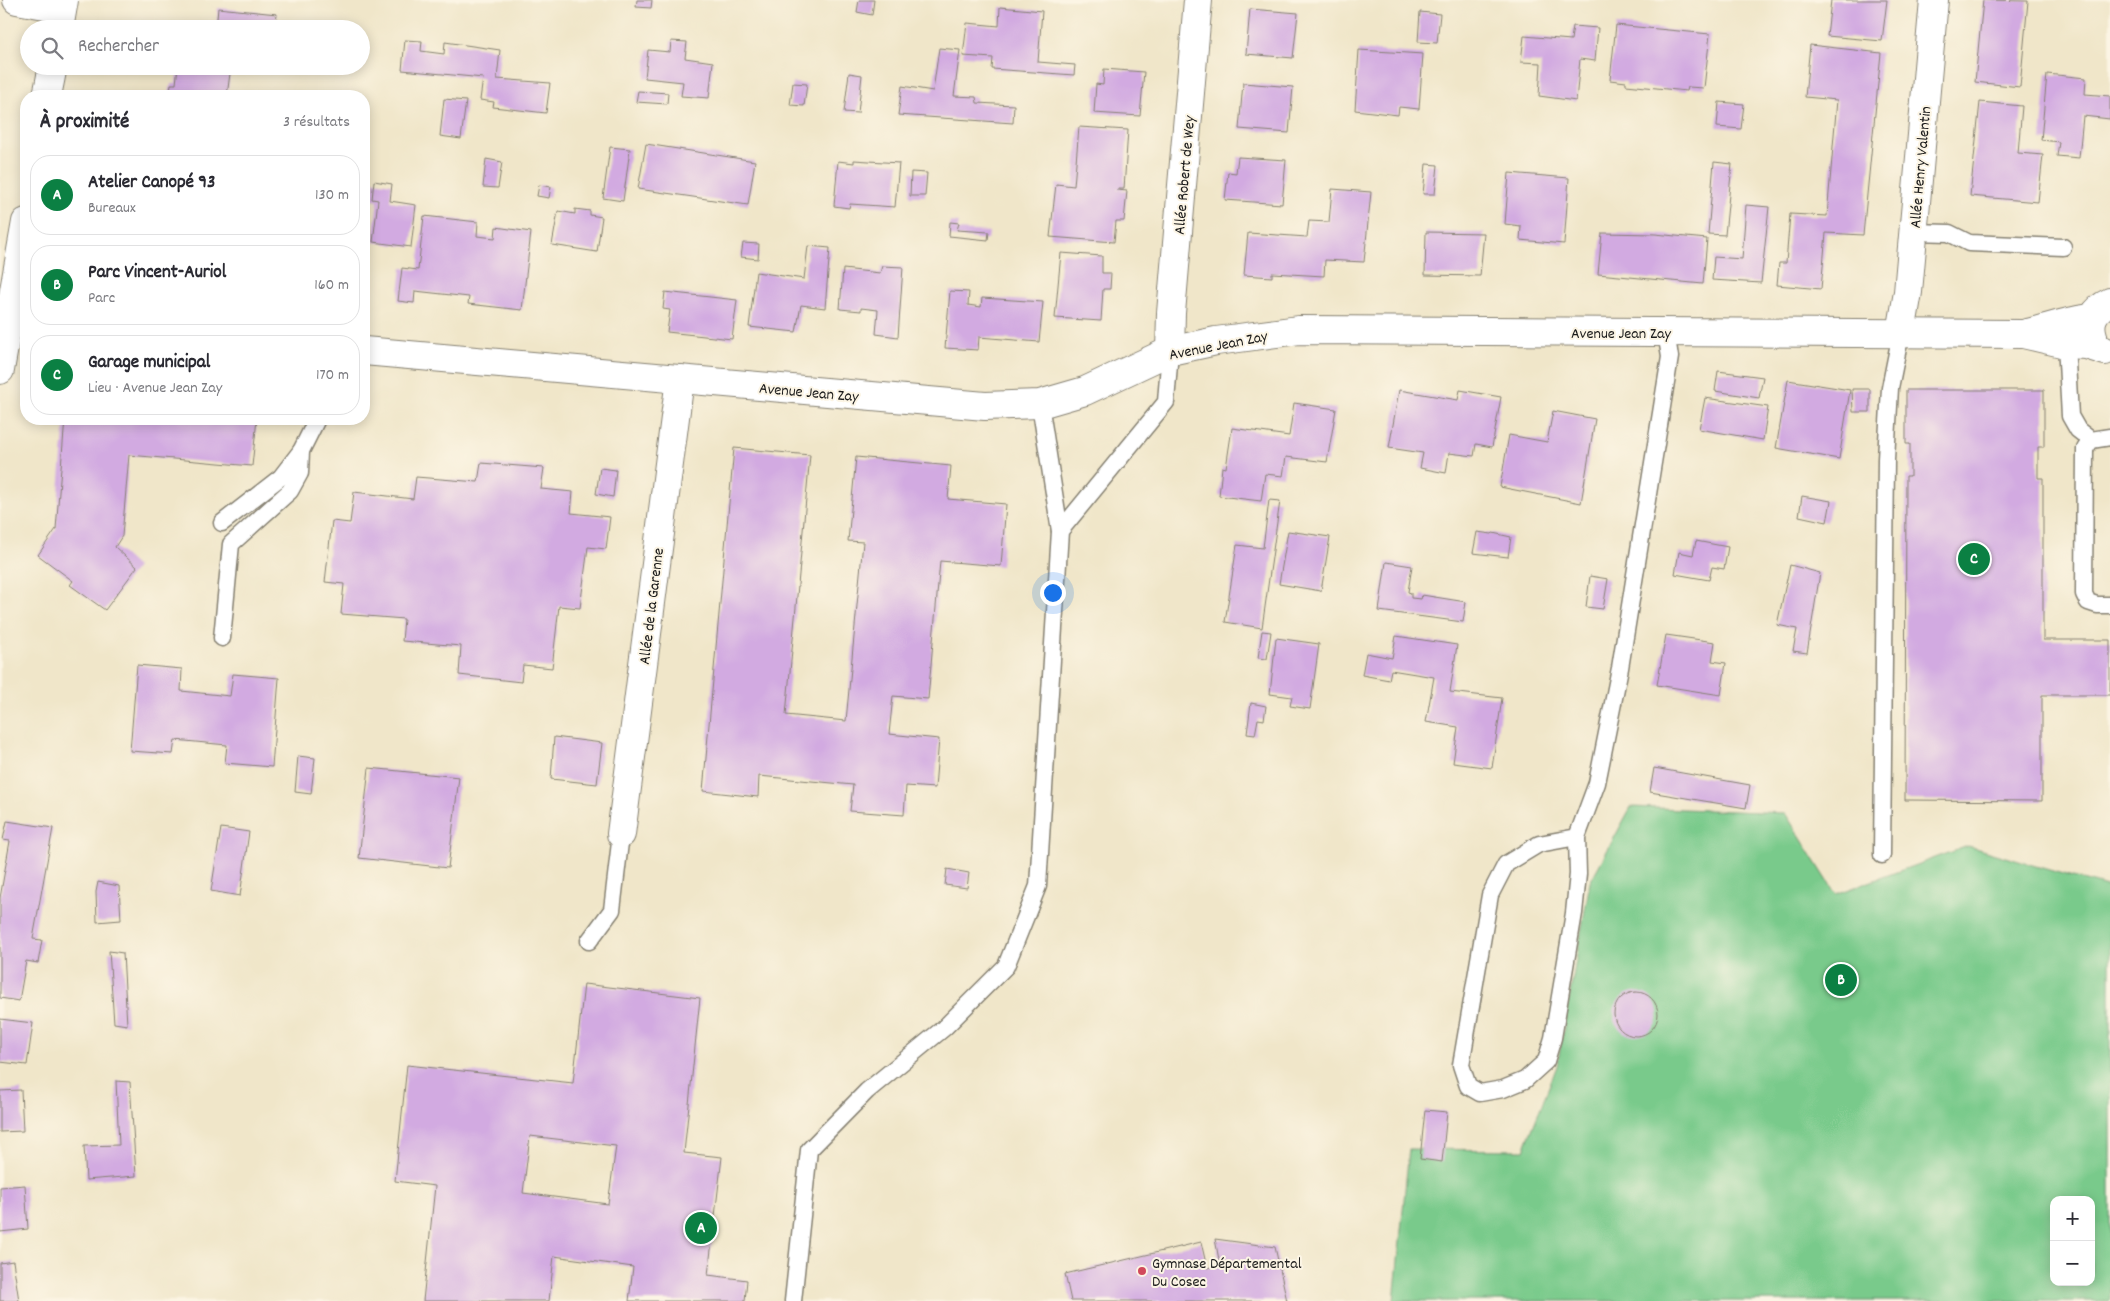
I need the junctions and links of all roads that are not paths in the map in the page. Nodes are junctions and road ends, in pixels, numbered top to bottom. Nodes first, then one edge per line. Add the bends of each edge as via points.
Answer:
1 (17, 0) edge
2 (1198, 0) edge
3 (1934, 0) edge
4 (62, 12) edge
5 (51, 75) edge
6 (49, 90) edge
7 (1914, 232) junction
8 (2062, 247) dead end
9 (20, 262) edge
10 (2103, 305) edge
11 (12, 315) edge
12 (1666, 332) junction
13 (1901, 333) junction
14 (2023, 334) junction
15 (2066, 344) junction
16 (1170, 351) junction
17 (2107, 351) edge
18 (370, 352) edge
19 (0, 370) edge
20 (680, 379) junction
21 (1040, 404) junction
22 (314, 425) edge
23 (2110, 438) edge
24 (2091, 440) junction
25 (301, 451) junction
26 (222, 523) dead end
27 (1060, 531) junction
28 (2110, 604) edge
29 (222, 638) dead end
30 (621, 834) joint
31 (1577, 837) junction
32 (1882, 855) dead end
33 (589, 940) dead end
34 (793, 1301) edge

1 - 4 street
2 - 16 street, Allée Robert de Wey
3 - 7 street, Allée Henry Valentin
5 - 6 street
7 - 8 lane via 1948,233 1969,243
7 - 13 street, Allée Henry Valentin
9 - 11 street
10 - 14 street, Avenue Jean Zay via 2074,320
10 - 17 street via 2091,329 2094,340
11 - 19 street
12 - 13 street, Avenue Jean Zay
12 - 16 street, Avenue Jean Zay via 1299,330
12 - 31 lane via 1670,357 1620,668 1597,783
13 - 14 street, Avenue Jean Zay
13 - 32 lane via 1890,388 1886,459
14 - 15 street, Avenue Jean Zay
15 - 17 street, Avenue Jean Zay
15 - 24 lane via 2070,416 2078,430
16 - 21 street, Avenue Jean Zay via 1085,391
16 - 27 lane via 1166,402
18 - 20 street, Avenue Jean Zay
20 - 21 street, Avenue Jean Zay via 985,406
20 - 30 street, Allée de la Garenne
21 - 27 lane
22 - 25 lane
23 - 24 lane
24 - 28 lane via 2084,449 2084,594 2088,602
25 - 26 lane via 281,478
25 - 29 lane via 300,473 290,491 231,544
27 - 34 lane via 1038,886 1006,966 944,1028 867,1091 809,1150
30 - 33 lane via 612,910
31 - 31 lane via 1574,913 1553,1038 1546,1061 1524,1080 1503,1089 1480,1093 1468,1086 1461,1065 1490,895 1506,864 1539,844

